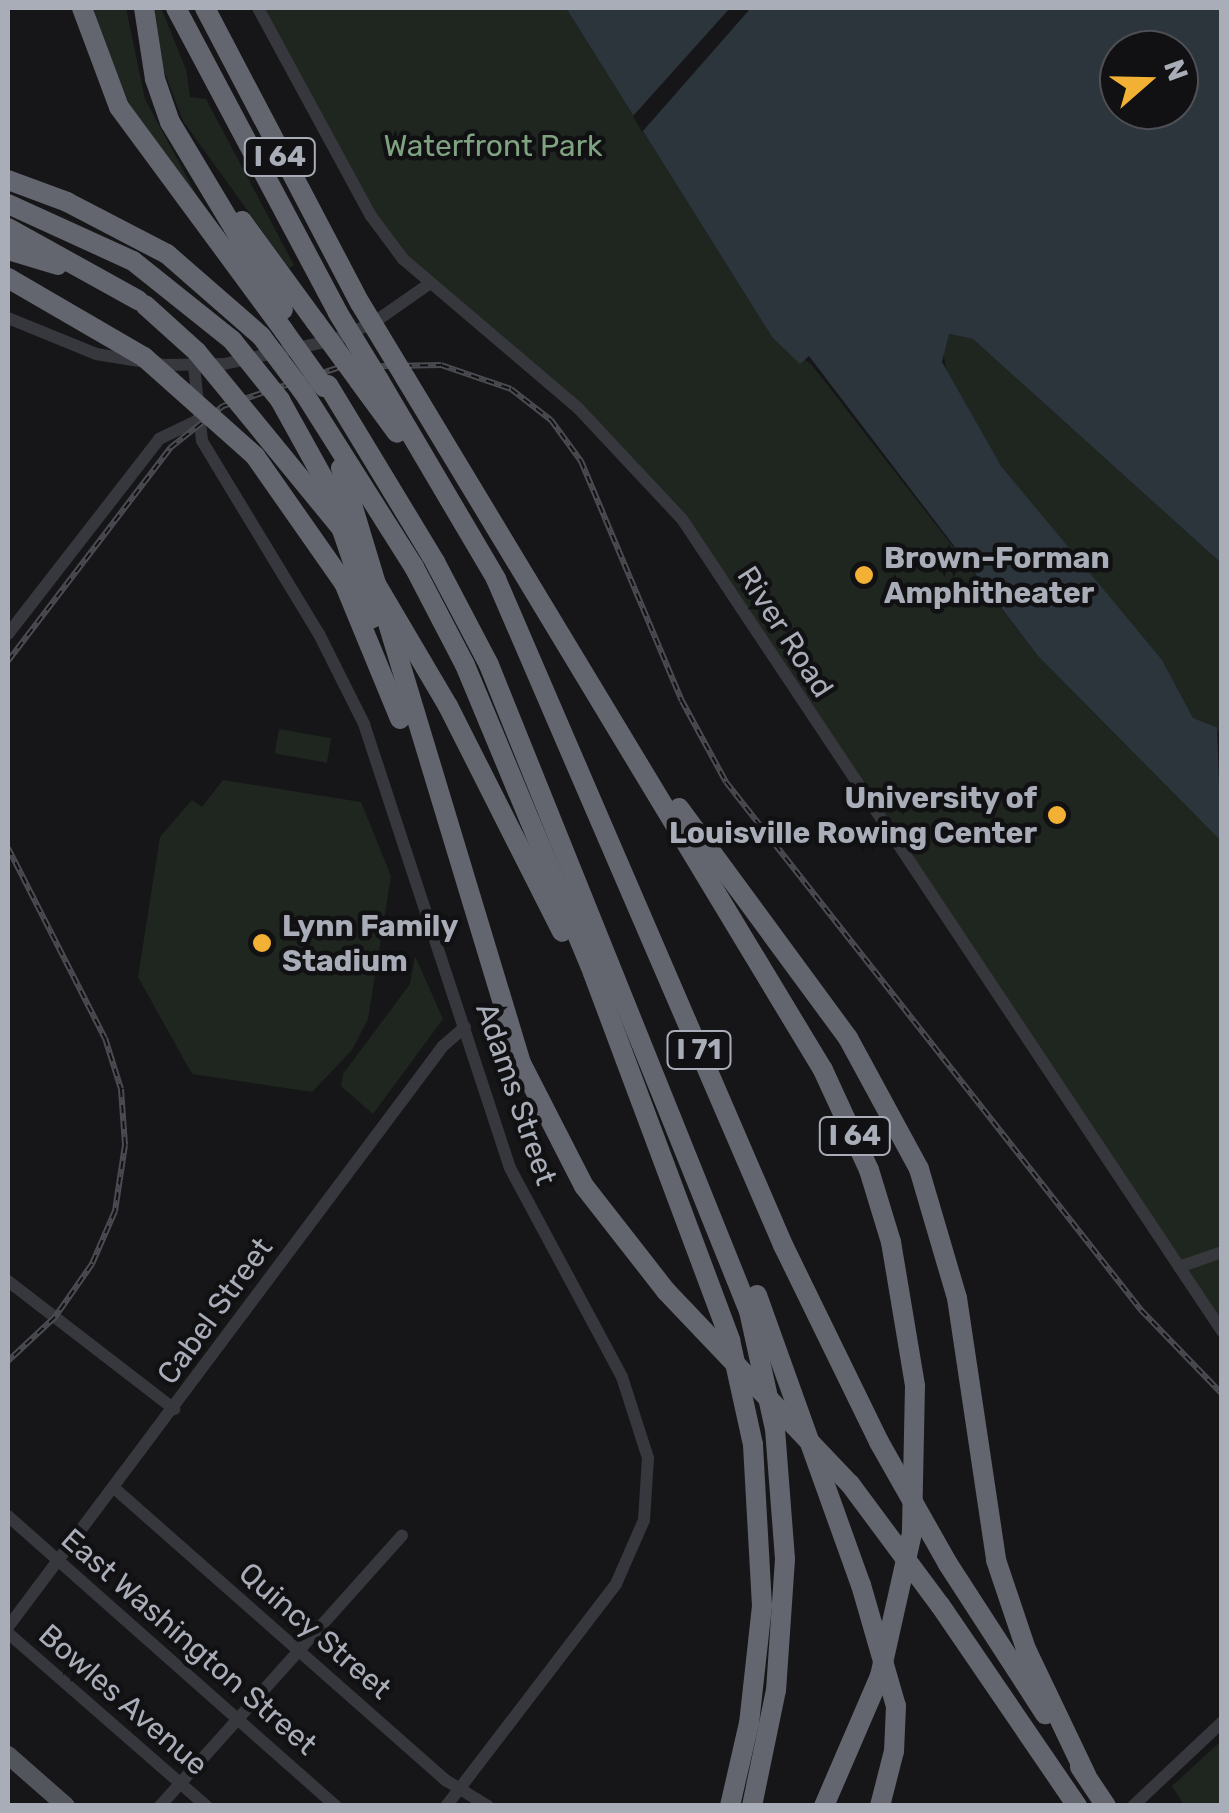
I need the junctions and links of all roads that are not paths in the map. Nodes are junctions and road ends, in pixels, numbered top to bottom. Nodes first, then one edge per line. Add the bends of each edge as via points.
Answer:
1 (82, 8) edge
2 (144, 8) edge
3 (176, 8) edge
4 (205, 8) edge
5 (258, 8) edge
6 (145, 34) junction
7 (8, 180) edge
8 (8, 204) edge
9 (8, 228) edge
10 (8, 250) edge
11 (8, 278) edge
12 (429, 284) junction
13 (142, 303) junction
14 (8, 318) edge
15 (289, 330) junction
16 (194, 366) junction
17 (369, 381) junction
18 (323, 392) junction
19 (196, 421) junction
20 (332, 437) junction
21 (503, 538) junction
22 (8, 634) edge
23 (405, 734) junction
24 (466, 898) junction
25 (465, 1027) junction
26 (623, 1061) junction
27 (668, 1098) junction
28 (1222, 1252) edge
29 (1179, 1267) junction
30 (8, 1282) edge
31 (1222, 1331) edge
32 (174, 1408) junction
33 (113, 1487) junction
34 (8, 1516) edge
35 (402, 1535) dead end
36 (58, 1560) junction
37 (760, 1582) junction
38 (8, 1630) edge
39 (296, 1649) junction
40 (237, 1717) junction
41 (1222, 1722) edge
42 (8, 1755) edge
43 (1086, 1775) junction
44 (179, 1784) junction
45 (461, 1786) junction
46 (1102, 1800) edge
47 (66, 1806) edge
48 (160, 1806) edge
49 (206, 1806) edge
50 (336, 1806) edge
51 (446, 1806) edge
52 (488, 1806) edge
53 (720, 1806) edge
54 (730, 1806) edge
55 (752, 1806) edge
56 (824, 1806) edge
57 (880, 1806) edge
58 (1078, 1806) edge
59 (1133, 1806) edge

1 - 15 highway via 119,107
2 - 6 highway
3 - 17 highway, bridge
4 - 21 highway, I 64, bridge via 360,303
5 - 12 street, River Road via 371,216
6 - 15 highway via 170,122
6 - 17 highway, bridge via 190,140 315,322
7 - 18 highway, bridge via 68,202 167,254
8 - 23 highway, bridge via 134,260 232,340 280,400 331,496
9 - 13 highway
10 - 13 highway
11 - 23 highway, bridge via 144,357 255,456 344,583
12 - 16 street via 373,323 334,340 249,361
12 - 29 street, River Road via 607,435 682,519
13 - 26 highway, bridge via 197,352 349,538 448,706
14 - 16 street via 96,354
15 - 18 highway, bridge
16 - 19 street, Adams Street
17 - 43 highway, I 71, bridge via 530,654 783,1245 879,1442 948,1564
18 - 20 highway
18 - 27 highway via 476,639
19 - 22 street via 159,439
19 - 25 street, Adams Street via 215,467 350,692
20 - 24 highway
20 - 26 highway via 465,665
21 - 43 highway via 698,835 848,1038 906,1139 952,1273 996,1560 1026,1649
21 - 56 highway, I 64 via 823,1070 869,1170 891,1242 915,1386 912,1533 880,1676
23 - 24 highway
24 - 58 highway, bridge via 544,1114 598,1207 666,1290 850,1484
25 - 32 street, Cabel Street via 443,1046
25 - 45 street, Adams Street via 519,1188 633,1402 649,1482 641,1533 616,1584
26 - 37 highway via 706,1267 740,1376 753,1445
27 - 55 highway via 750,1311 781,1479 781,1649
27 - 57 highway, bridge via 734,1232 861,1584 896,1706 894,1751
28 - 29 street
29 - 31 street, River Road
30 - 32 street
32 - 33 street, Cabel Street
33 - 36 street, Cabel Street
33 - 39 street, Quincy Street
34 - 36 street, East Washington Street
35 - 39 street
36 - 38 street, Cabel Street
36 - 40 street, East Washington Street
37 - 53 highway via 736,1747
37 - 54 highway via 758,1664
38 - 44 street, Bowles Avenue
39 - 40 street
39 - 45 street, Quincy Street via 447,1781
40 - 44 street
40 - 50 street, East Washington Street
41 - 59 street
42 - 47 main road
43 - 46 highway, I 71
44 - 48 street
44 - 49 street, Bowles Avenue
45 - 51 street, Adams Street
45 - 52 street, Quincy Street

